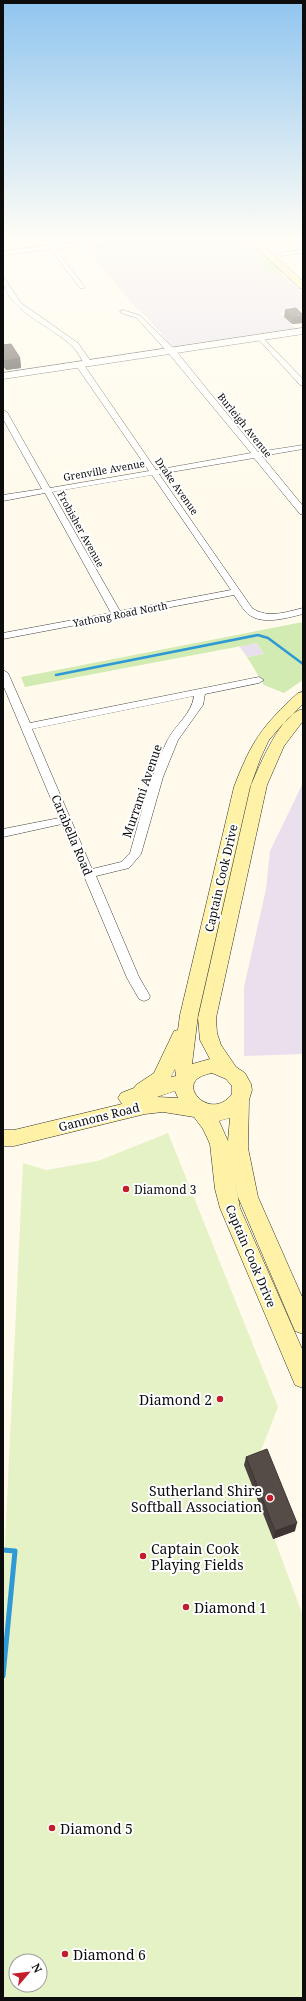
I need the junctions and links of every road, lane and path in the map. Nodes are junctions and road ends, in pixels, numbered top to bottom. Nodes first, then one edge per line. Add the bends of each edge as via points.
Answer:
1 (56, 331) edge
2 (153, 331) edge
3 (303, 332) edge
4 (260, 338) junction
5 (171, 351) junction
6 (84, 364) junction
7 (3, 376) edge
8 (303, 382) edge
9 (3, 412) edge
10 (303, 447) edge
11 (257, 455) junction
12 (154, 473) junction
13 (46, 491) junction
14 (3, 498) edge
15 (303, 512) edge
16 (236, 592) junction
17 (303, 611) edge
18 (117, 615) junction
19 (3, 636) edge
20 (3, 673) edge
21 (259, 680) dead end
22 (200, 692) junction
23 (303, 696) edge
24 (303, 713) edge
25 (27, 727) junction
26 (65, 820) junction
27 (3, 833) edge
28 (88, 874) junction
29 (144, 996) dead end
30 (189, 1016) junction
31 (228, 1070) junction
32 (185, 1079) junction
33 (126, 1099) junction
34 (240, 1100) junction
35 (199, 1110) junction
36 (3, 1133) edge
37 (3, 1138) edge
38 (303, 1324) edge
39 (303, 1377) edge

1 - 6 street, Drake Avenue via 74,345
2 - 5 street, Burleigh Avenue
3 - 4 street
4 - 5 street
4 - 8 street
5 - 6 street
5 - 11 street, Burleigh Avenue
6 - 7 street
6 - 12 street, Drake Avenue
9 - 13 street, Frobisher Avenue
10 - 11 street, Grenville Avenue
11 - 12 street, Grenville Avenue
11 - 15 street, Burleigh Avenue
12 - 13 street, Grenville Avenue
12 - 16 street, Drake Avenue
13 - 14 street, Grenville Avenue
13 - 18 street, Frobisher Avenue
16 - 17 street, Drake Avenue via 249,610 259,617 268,618
16 - 18 street, Yathong Road North
18 - 19 street, Yathong Road North
20 - 25 street, Carabella Road
21 - 22 street
22 - 25 street
22 - 28 street, Murrami Avenue via 198,706 173,740 158,777 135,854 125,865
23 - 30 main road, Captain Cook Drive via 262,739 242,786
24 - 31 main road, Captain Cook Drive via 285,733 270,758 259,785 207,1018 207,1037
25 - 26 street, Carabella Road
26 - 27 street
26 - 28 street, Carabella Road
28 - 29 street, Carabella Road via 133,978
30 - 32 main road, Captain Cook Drive via 183,1064
30 - 33 main road via 162,1078
31 - 32 main road via 212,1066 203,1067
31 - 34 main road via 241,1083
32 - 33 main road
32 - 35 main road via 183,1087 186,1099
33 - 36 main road
34 - 35 main road via 224,1112
34 - 38 main road, Captain Cook Drive via 238,1148 248,1197
35 - 37 main road, Gannons Road via 163,1104 146,1106 14,1138
35 - 39 main road, Captain Cook Drive via 211,1124 220,1144 225,1189 230,1208

